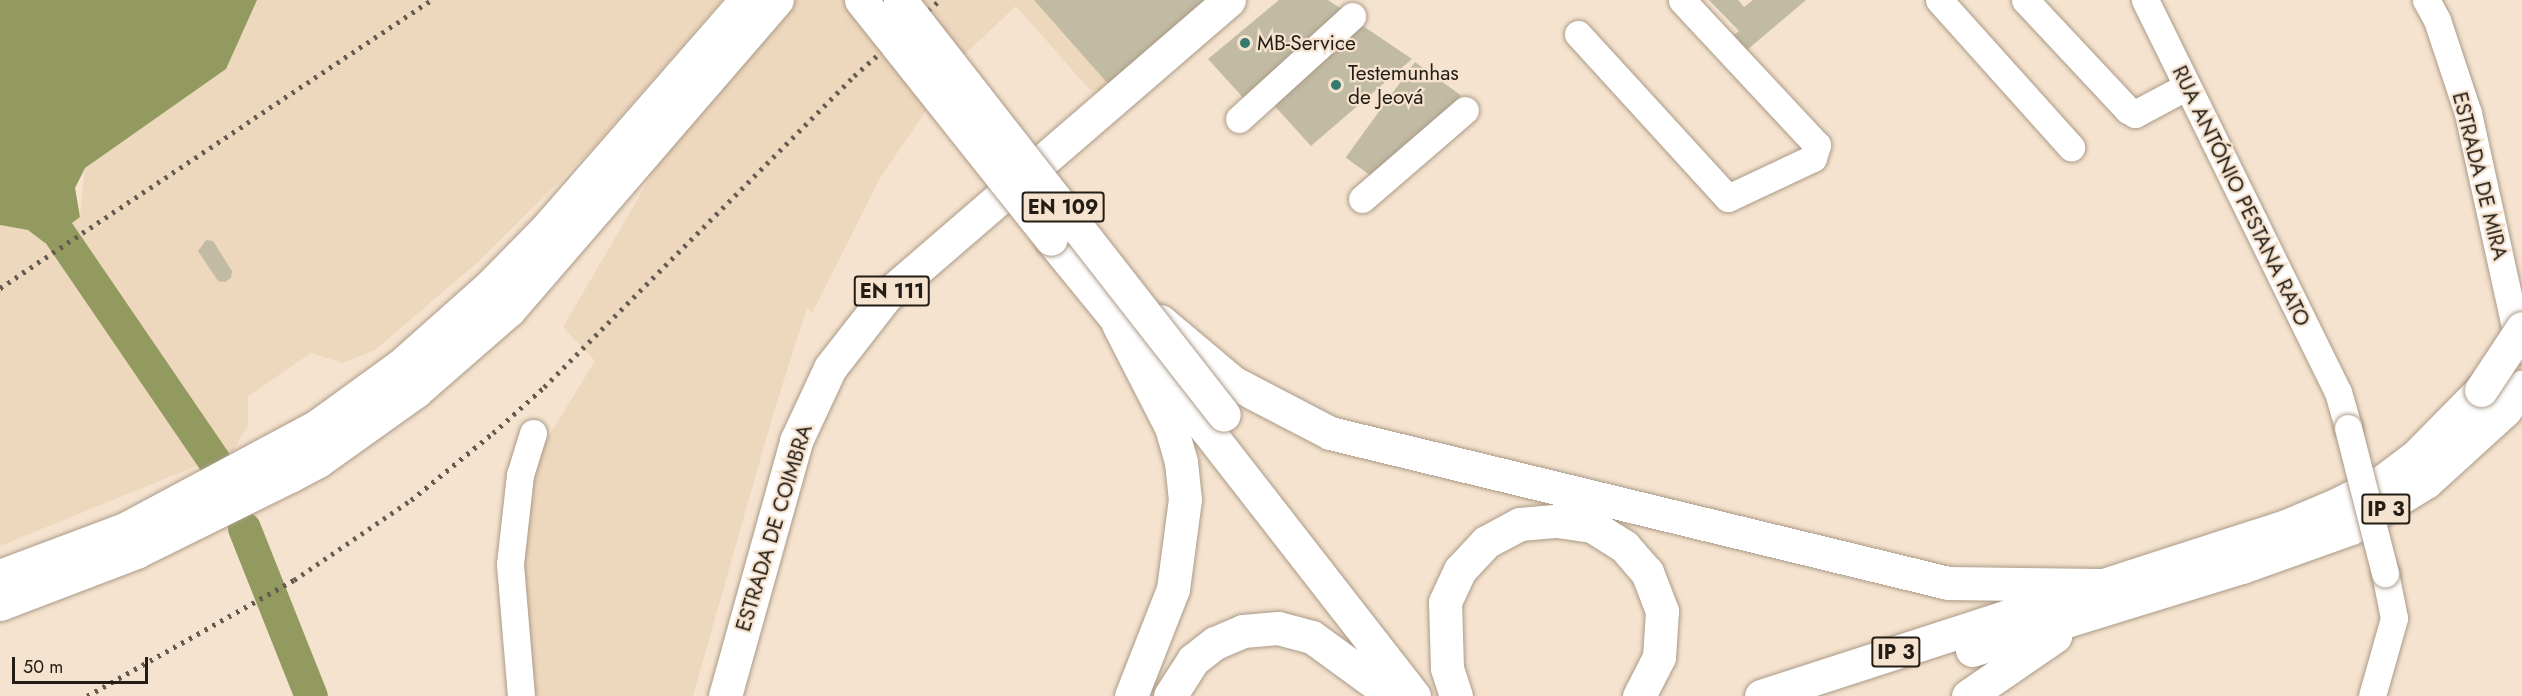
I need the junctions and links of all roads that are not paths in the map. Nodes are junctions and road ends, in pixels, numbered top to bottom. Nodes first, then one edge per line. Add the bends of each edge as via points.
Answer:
1 (746, 0) edge
2 (777, 0) edge
3 (861, 0) edge
4 (900, 0) edge
5 (1229, 0) edge
6 (1682, 0) edge
7 (1939, 0) edge
8 (2025, 0) edge
9 (2145, 0) edge
10 (2426, 0) edge
11 (1352, 16) dead end
12 (1578, 34) dead end
13 (2187, 86) junction
14 (1465, 110) dead end
15 (1239, 119) dead end
16 (2071, 147) dead end
17 (1362, 199) dead end
18 (1128, 313) junction
19 (2522, 328) edge
20 (2522, 356) edge
21 (2503, 396) edge
22 (1215, 423) junction
23 (317, 426) junction
24 (533, 433) dead end
25 (318, 461) junction
26 (0, 576) edge
27 (2104, 595) junction
28 (0, 603) edge
29 (521, 696) edge
30 (725, 696) edge
31 (1131, 696) edge
32 (1170, 696) edge
33 (1393, 696) edge
34 (1414, 696) edge
35 (1441, 696) edge
36 (1456, 696) edge
37 (1639, 696) edge
38 (1761, 696) edge
39 (1831, 696) edge
40 (1968, 696) edge
41 (2372, 696) edge

1 - 23 main road via 547,228 490,286 400,366
2 - 25 main road via 509,309 416,391
3 - 18 main road, EN 109, bridge
4 - 18 main road, EN 109, bridge
5 - 30 main road, ESTRADA DE COIMBRA / EN 111 via 886,296 830,368 796,441
6 - 12 street via 1817,145 1813,158 1728,198
7 - 16 street
8 - 13 street via 2135,114
9 - 13 street, RUA ANTÓNIO PESTANA RATO
10 - 20 street, ESTRADA DE MIRA via 2438,20 2468,113
11 - 15 street
13 - 41 street, RUA ANTÓNIO PESTANA RATO, bridge via 2338,392 2394,618
14 - 17 street
18 - 22 main road, EN 109, bridge
18 - 27 main road, bridge via 1234,383 1330,433 1948,583
18 - 31 main road via 1171,427 1181,462 1185,499 1173,589
19 - 21 main road, IP 3, bridge
21 - 27 main road, IP 3 via 2383,481 2338,504
22 - 34 main road, EN 109
22 - 35 main road, EN 109
23 - 25 street
23 - 26 main road via 125,529
24 - 29 street via 520,475 510,564
25 - 28 main road via 136,552
27 - 38 main road, IP 3
27 - 39 main road, IP 3
27 - 40 main road
32 - 33 main road via 1193,660 1215,643 1243,631 1278,628 1312,637
36 - 37 main road via 1447,668 1445,602 1460,570 1486,542 1520,524 1557,521 1592,526 1624,546 1647,572 1662,611 1659,657

